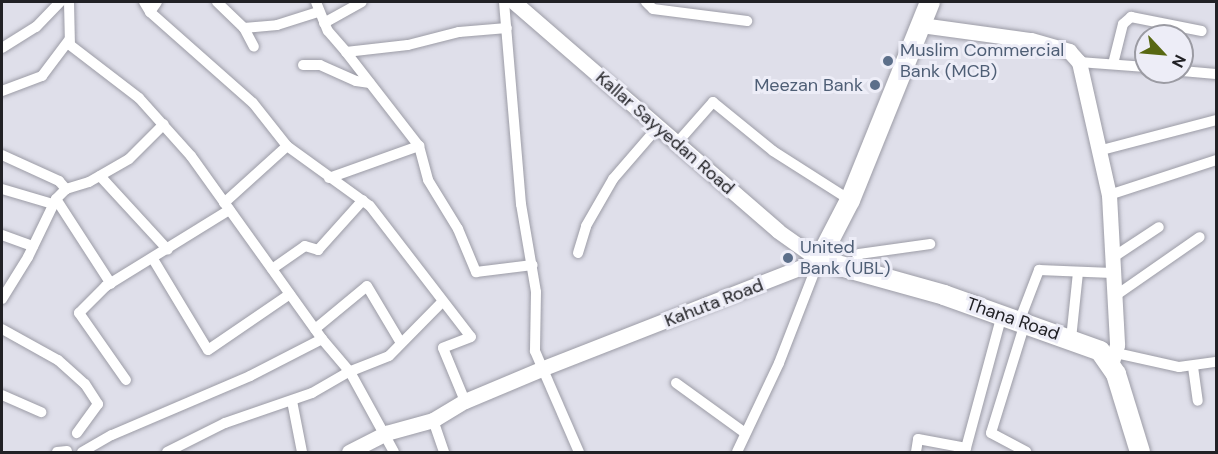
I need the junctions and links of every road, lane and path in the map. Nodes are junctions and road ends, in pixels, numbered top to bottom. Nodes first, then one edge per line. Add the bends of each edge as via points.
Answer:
1 (60, 2) edge
2 (69, 2) edge
3 (144, 2) edge
4 (156, 2) edge
5 (217, 2) edge
6 (362, 2) edge
7 (504, 2) edge
8 (514, 2) edge
9 (646, 2) edge
10 (930, 2) edge
11 (150, 12) junction
12 (320, 12) edge
13 (747, 21) dead end
14 (921, 25) junction
15 (244, 28) junction
16 (507, 28) junction
17 (1202, 30) dead end
18 (69, 40) junction
19 (254, 47) dead end
20 (2, 48) edge
21 (346, 52) junction
22 (1079, 62) junction
23 (1113, 64) junction
24 (303, 65) dead end
25 (1134, 66) edge
26 (1194, 71) edge
27 (1216, 74) edge
28 (370, 83) junction
29 (2, 91) edge
30 (1216, 120) edge
31 (164, 124) junction
32 (658, 127) junction
33 (676, 144) junction
34 (287, 146) junction
35 (419, 146) junction
36 (1098, 151) junction
37 (2, 155) edge
38 (1216, 160) edge
39 (100, 176) junction
40 (329, 178) junction
41 (2, 189) edge
42 (66, 189) junction
43 (1109, 195) junction
44 (363, 200) junction
45 (850, 200) junction
46 (54, 202) junction
47 (227, 206) junction
48 (1159, 227) dead end
49 (2, 235) edge
50 (1200, 237) dead end
51 (930, 244) dead end
52 (33, 246) junction
53 (168, 250) junction
54 (578, 253) dead end
55 (153, 259) junction
56 (819, 260) junction
57 (533, 265) junction
58 (1112, 266) junction
59 (272, 269) junction
60 (852, 271) junction
61 (1078, 272) junction
62 (6, 283) edge
63 (111, 284) junction
64 (290, 294) junction
65 (1115, 296) junction
66 (2, 298) edge
67 (441, 303) junction
68 (1015, 320) junction
69 (2, 329) edge
70 (315, 329) junction
71 (322, 339) junction
72 (1071, 339) junction
73 (401, 343) junction
74 (1114, 359) junction
75 (1216, 362) edge
76 (1193, 367) junction
77 (541, 369) junction
78 (350, 372) junction
79 (126, 380) dead end
80 (676, 383) dead end
81 (2, 395) edge
82 (292, 401) junction
83 (465, 401) junction
84 (1198, 401) dead end
85 (41, 412) dead end
86 (433, 420) junction
87 (77, 433) dead end
88 (386, 433) junction
89 (745, 433) junction
90 (82, 453) edge
91 (167, 453) edge
92 (302, 453) edge
93 (349, 453) edge
94 (394, 453) edge
95 (444, 453) edge
96 (579, 453) edge
97 (736, 453) edge
98 (916, 453) edge
99 (1026, 453) edge
100 (1140, 453) edge

1 - 20 street via 36,27
2 - 18 street
3 - 11 street
4 - 11 street
5 - 15 street
6 - 12 street
7 - 16 street
8 - 32 main road, Kallar Sayyedan Road
9 - 13 street via 653,9
10 - 14 highway
11 - 34 street via 253,103
12 - 15 street via 277,25
12 - 21 street
14 - 22 main road via 1031,40 1069,51
14 - 45 highway
15 - 19 street
16 - 21 street via 459,32 408,45
16 - 57 street via 521,204
17 - 23 street via 1131,17 1123,24
18 - 29 street via 42,76
18 - 31 street via 87,62 139,98
21 - 28 street
22 - 23 street
22 - 36 main road
23 - 25 street
24 - 28 street via 320,65
26 - 27 street
28 - 35 street
30 - 36 street
31 - 39 street via 129,159
31 - 47 street
32 - 33 main road, Kallar Sayyedan Road
32 - 54 street via 613,179 586,226
33 - 45 street via 713,102 773,152
33 - 56 main road, Kallar Sayyedan Road via 788,239
34 - 40 street
34 - 47 street
35 - 40 street
35 - 57 street via 428,180 458,229 476,272
36 - 43 main road
37 - 42 street via 59,181
38 - 43 street
39 - 42 street
39 - 53 street
40 - 44 street
41 - 46 street
42 - 46 street
43 - 58 main road
44 - 59 street via 318,250 305,246
44 - 67 street
45 - 56 highway
46 - 52 street
46 - 63 street
47 - 53 street
47 - 59 street
48 - 58 street
49 - 52 street
50 - 65 street
51 - 60 street via 859,254
52 - 62 street
53 - 55 street
55 - 63 street
55 - 64 street via 208,350
56 - 60 highway, Thana Road
56 - 77 main road, Kahuta Road
56 - 89 street via 779,363
57 - 77 street via 535,351
58 - 61 street
58 - 65 main road
59 - 64 street
60 - 68 highway, Thana Road
61 - 68 street via 1039,270
61 - 72 street
62 - 66 street
63 - 79 street via 79,313
64 - 70 street
65 - 74 main road
67 - 73 street
67 - 83 street via 471,337 443,348
68 - 72 highway, Thana Road
68 - 98 street via 966,448 918,439
68 - 99 street via 991,434
69 - 87 street via 58,360 85,384 98,404
70 - 71 street
70 - 73 street via 367,286
71 - 78 street
71 - 90 street via 250,376 112,435
72 - 74 highway, Thana Road
73 - 78 street via 389,356
74 - 76 street
74 - 100 highway
75 - 76 street
76 - 84 street
77 - 83 main road, Kahuta Road
77 - 96 street
78 - 82 street
78 - 88 street
80 - 89 street
81 - 85 street
82 - 91 street via 225,423
82 - 92 street
83 - 86 main road, Kahuta Road
86 - 88 main road, Kahuta Road
86 - 95 street
88 - 93 main road, Kahuta Road
88 - 94 street
89 - 97 street

